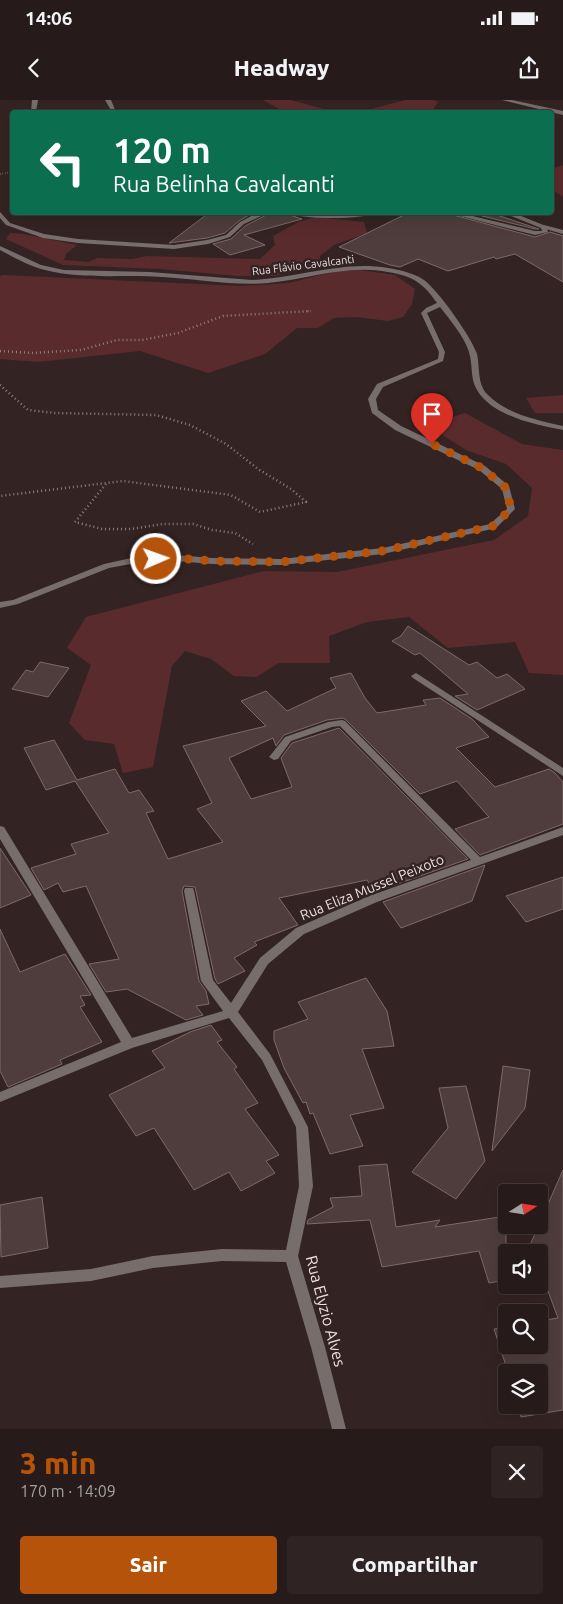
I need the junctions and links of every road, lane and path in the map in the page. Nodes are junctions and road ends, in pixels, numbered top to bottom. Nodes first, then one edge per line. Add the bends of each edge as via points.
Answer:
1 (505, 100) edge
2 (550, 110) edge
3 (0, 214) edge
4 (257, 215) edge
5 (326, 215) edge
6 (362, 215) edge
7 (460, 215) edge
8 (512, 215) edge
9 (544, 227) junction
10 (563, 232) edge
11 (0, 248) edge
12 (441, 304) junction
13 (311, 311) dead end
14 (0, 351) edge
15 (0, 385) edge
16 (563, 428) edge
17 (106, 483) junction
18 (0, 496) edge
19 (281, 562) junction
20 (0, 605) edge
21 (416, 676) dead end
22 (274, 757) dead end
23 (563, 773) edge
24 (0, 830) edge
25 (563, 831) edge
26 (478, 861) junction
27 (189, 890) dead end
28 (231, 1013) junction
29 (129, 1044) junction
30 (0, 1097) edge
31 (291, 1256) junction
32 (0, 1282) edge
33 (340, 1429) edge

1 - 2 street
3 - 4 street via 8,224 43,236 174,247 228,236
5 - 6 street
7 - 9 street via 535,232 545,232
8 - 9 street
9 - 10 street
11 - 12 street, Rua Flávio Cavalcanti via 51,270 239,282 289,278 346,268 384,270 416,278 426,284
12 - 16 street, Rua Flávio Cavalcanti via 472,349 476,382 484,395 528,419
12 - 19 street via 424,313 442,352 440,360 380,386 372,399 375,411 398,428 482,468 506,488 511,509 493,526 465,533 383,551
13 - 14 path via 223,316 178,333 142,340 117,340 81,350
15 - 17 path via 28,410 156,415 190,425 226,444 306,502 260,512 231,495 123,482
17 - 18 path
17 - 19 path via 75,522 102,529 131,530 163,524 193,524 235,533
19 - 20 street via 176,558 136,560 107,566
21 - 23 street
22 - 26 street via 288,739 342,723
24 - 29 street
25 - 26 street, Rua Eliza Mussel Peixoto
26 - 28 street, Rua Eliza Mussel Peixoto via 373,899 300,931 264,961
27 - 28 street, Rua Elyzio Alves via 207,981
28 - 29 street
28 - 31 street, Rua Elyzio Alves via 266,1057 302,1127 306,1186
29 - 30 street
31 - 32 street via 222,1255 153,1262 91,1275
31 - 33 street, Rua Elyzio Alves

